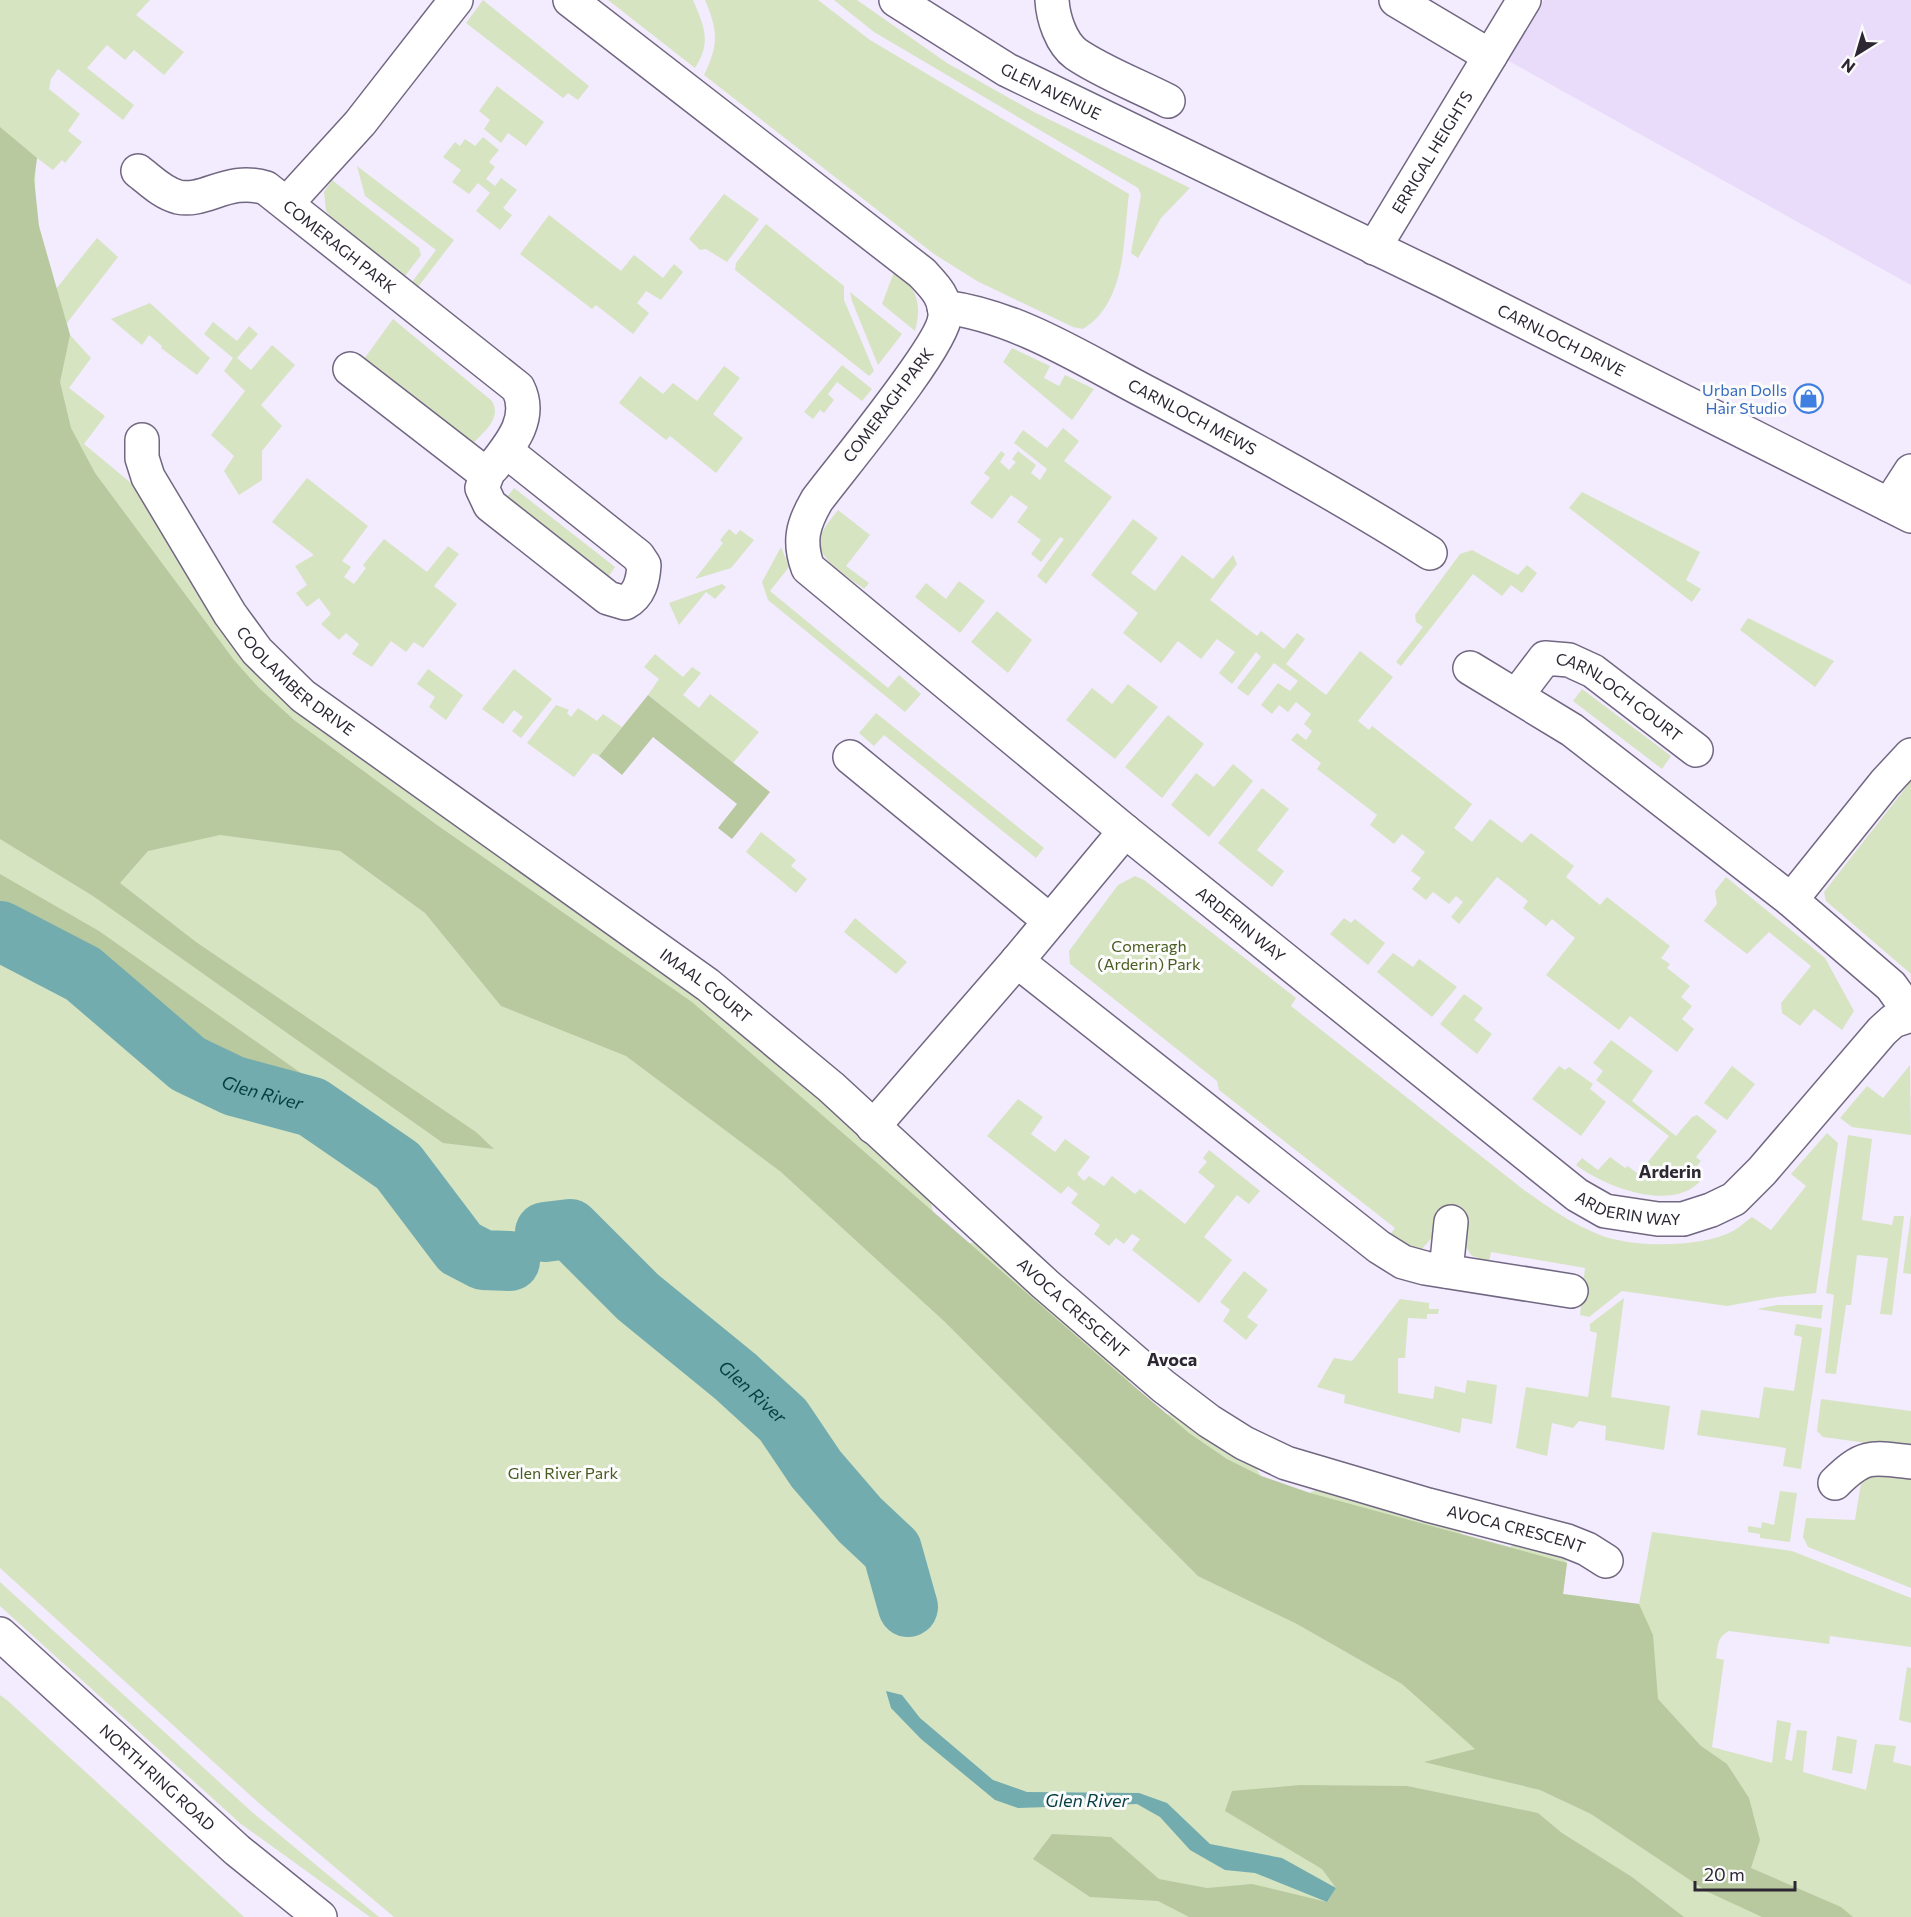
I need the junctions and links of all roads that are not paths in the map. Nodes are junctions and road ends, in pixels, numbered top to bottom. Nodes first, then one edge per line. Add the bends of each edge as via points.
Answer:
1 (456, 0) edge
2 (570, 0) edge
3 (896, 0) edge
4 (1052, 0) edge
5 (1396, 0) edge
6 (1524, 0) edge
7 (1490, 56) junction
8 (1168, 101) dead end
9 (1212, 169) joint
10 (138, 171) dead end
11 (288, 202) junction
12 (1374, 248) junction
13 (944, 307) junction
14 (350, 369) dead end
15 (142, 440) dead end
16 (496, 463) junction
17 (1911, 471) edge
18 (1900, 510) edge
19 (1430, 553) dead end
20 (1470, 668) dead end
21 (1517, 695) junction
22 (1696, 750) dead end
23 (1911, 755) edge
24 (850, 757) dead end
25 (1125, 831) junction
26 (530, 858) joint
27 (1791, 900) junction
28 (1050, 921) junction
29 (1017, 961) junction
30 (1908, 1015) edge
31 (873, 1127) junction
32 (1451, 1222) dead end
33 (1446, 1271) junction
34 (1571, 1291) dead end
35 (1911, 1462) edge
36 (1835, 1483) dead end
37 (1606, 1561) dead end
38 (0, 1634) edge
39 (320, 1917) edge

1 - 11 street, COMERAGH PARK via 360,123
2 - 13 street via 922,273 940,293
3 - 9 street, GLEN AVENUE via 1007,70
4 - 8 street via 1061,35 1075,53
5 - 7 street
6 - 7 street, ERRIGAL HEIGHTS
7 - 12 street, ERRIGAL HEIGHTS
9 - 12 street, CARNLOCH DRIVE
10 - 11 street via 164,191 180,197 249,183
11 - 16 street, COMERAGH PARK via 518,388 524,401 520,428
12 - 18 street, CARNLOCH DRIVE
13 - 19 street, CARNLOCH MEWS via 1001,319 1105,370 1328,489
13 - 25 street, COMERAGH PARK via 945,318 931,348 817,500 801,533 803,556 815,576
14 - 16 street
15 - 26 street, COOLAMBER DRIVE via 148,477 230,614 257,651 329,716
16 - 16 street via 638,556 644,565 642,585 631,600 625,603 608,597 490,505 482,488
17 - 18 street
20 - 21 street, ARDERIN WAY
21 - 22 street, CARNLOCH COURT via 1545,658 1569,660 1593,671
21 - 27 street, ARDERIN WAY via 1581,737
23 - 27 street
24 - 28 street
25 - 28 street
25 - 30 street, ARDERIN WAY via 1576,1195 1605,1211 1630,1217 1683,1219 1734,1199 1882,1031
26 - 31 street, IMAAL COURT via 708,985
27 - 30 street, ARDERIN WAY via 1891,986
28 - 29 street
29 - 31 street
29 - 33 street via 1379,1247 1403,1262
31 - 37 street, AVOCA CRESCENT via 1163,1386 1244,1443 1286,1463 1567,1541
32 - 33 street
33 - 34 street
35 - 36 street via 1875,1457 1854,1464
38 - 39 street, NORTH RING ROAD via 237,1850

